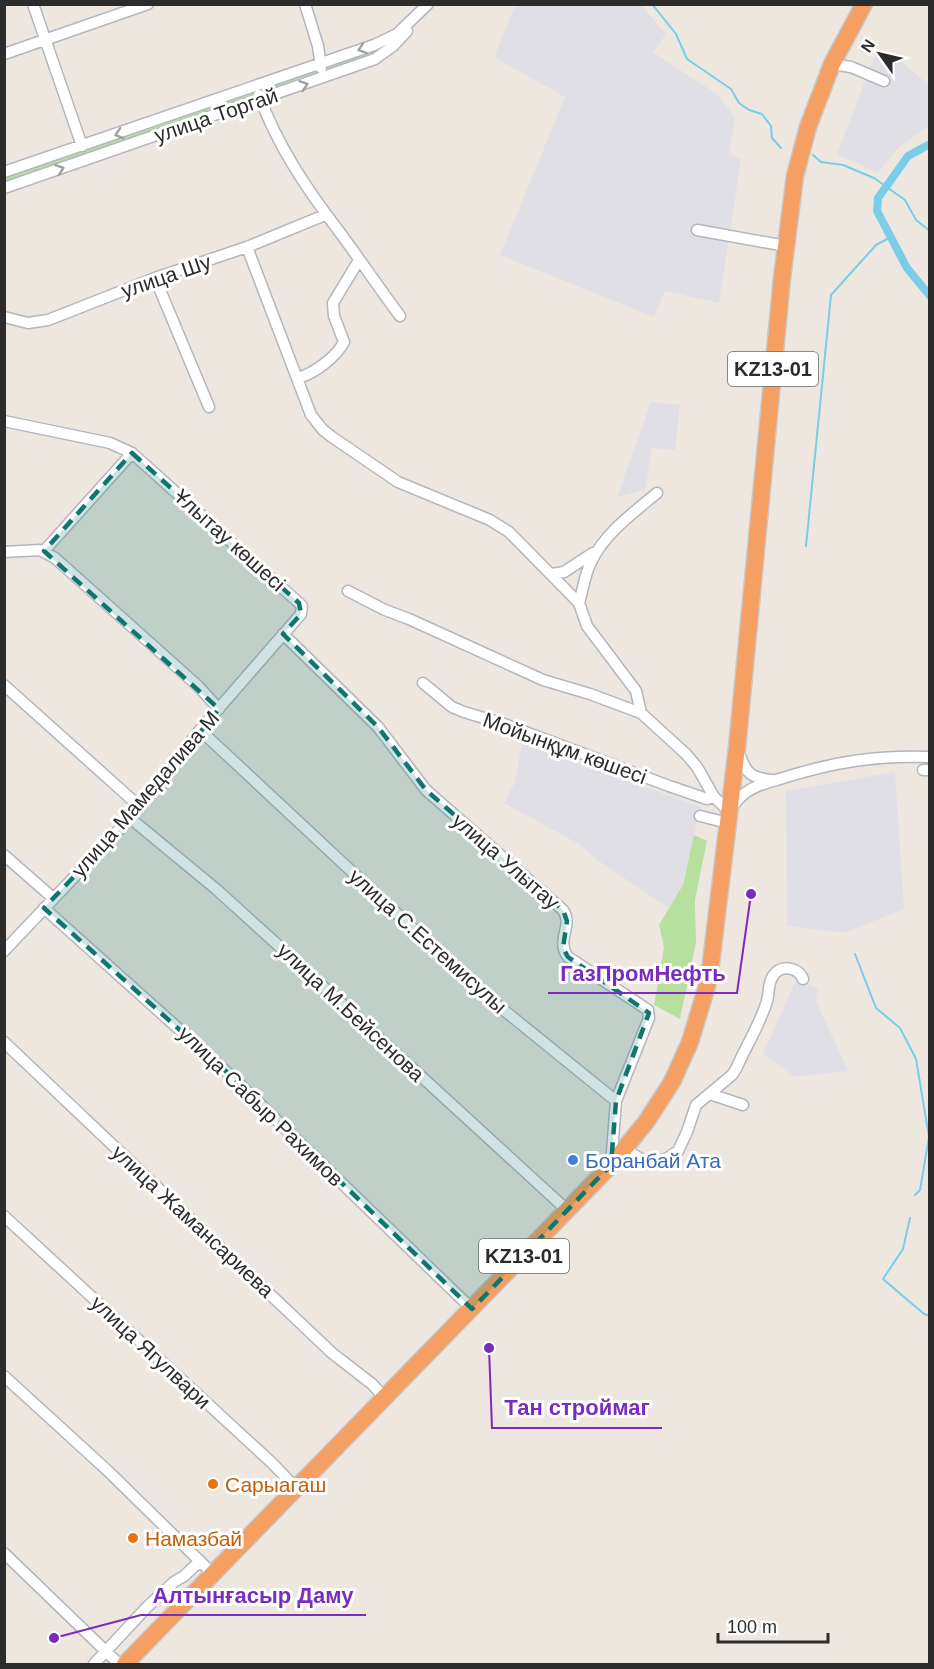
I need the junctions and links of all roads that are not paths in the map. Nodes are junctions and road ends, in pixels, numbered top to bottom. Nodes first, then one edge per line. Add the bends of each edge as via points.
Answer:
1 (33, 4) edge
2 (148, 4) edge
3 (305, 4) edge
4 (428, 4) edge
5 (864, 4) edge
6 (413, 21) junction
7 (45, 39) junction
8 (4, 54) edge
9 (320, 63) junction
10 (832, 64) junction
11 (324, 78) junction
12 (884, 81) dead end
13 (256, 86) junction
14 (261, 100) junction
15 (82, 146) junction
16 (4, 172) edge
17 (4, 188) edge
18 (325, 214) junction
19 (697, 230) dead end
20 (786, 246) junction
21 (248, 248) junction
22 (359, 260) junction
23 (155, 278) junction
24 (400, 316) dead end
25 (4, 317) edge
26 (298, 378) junction
27 (209, 407) dead end
28 (4, 421) edge
29 (132, 453) junction
30 (657, 493) dead end
31 (598, 550) junction
32 (44, 551) junction
33 (4, 552) edge
34 (552, 574) junction
35 (348, 591) dead end
36 (579, 603) junction
37 (283, 634) junction
38 (423, 683) dead end
39 (4, 685) edge
40 (219, 709) junction
41 (641, 713) junction
42 (200, 730) junction
43 (736, 748) junction
44 (930, 757) edge
45 (775, 780) junction
46 (714, 797) junction
47 (139, 806) junction
48 (700, 816) dead end
49 (729, 817) junction
50 (130, 818) junction
51 (4, 855) edge
52 (53, 898) junction
53 (44, 908) junction
54 (4, 951) edge
55 (803, 979) dead end
56 (4, 1042) edge
57 (710, 1094) junction
58 (616, 1101) junction
59 (743, 1105) dead end
60 (625, 1149) junction
61 (611, 1165) junction
62 (568, 1211) junction
63 (4, 1216) edge
64 (472, 1309) junction
65 (4, 1376) edge
66 (384, 1397) junction
67 (296, 1488) junction
68 (4, 1553) edge
69 (200, 1561) junction
70 (213, 1574) junction
71 (106, 1651) junction
72 (94, 1665) edge
73 (119, 1665) edge
74 (125, 1665) edge

1 - 7 street
2 - 7 street
3 - 9 street
4 - 6 street, улица Торгай
5 - 10 highway, KZ13-01
6 -> 9 street, улица Торгай via 384,41
6 - 11 street, улица Торгай via 383,55
7 - 8 street
7 - 15 street
9 - 11 street
9 - 13 street, улица Торгай
10 - 12 street via 851,67
10 - 20 highway, KZ13-01 via 797,168
14 -> 11 street, улица Торгай
13 - 14 street
13 -> 15 street, улица Торгай
17 -> 14 street, улица Торгай
14 - 18 street via 277,137
15 - 16 street, улица Торгай
18 - 21 street, улица Шу
18 - 22 street
19 - 20 street
20 - 43 highway, KZ13-01
21 - 23 street, улица Шу
21 - 26 street
22 - 24 street
22 - 26 street via 333,303 344,342 322,365
23 - 25 street, улица Шу via 48,320 28,323
23 - 27 street
26 - 34 street via 311,415 332,437 398,482 501,526
28 - 29 street via 111,443
29 - 32 street
29 - 37 street, Ұлытау көшесі via 302,606 301,614
30 - 31 street
31 - 34 street via 564,572
31 - 36 street
32 - 33 street
32 - 40 street
34 - 36 street
35 - 41 street via 543,680
36 - 41 street via 587,626 636,691
37 - 40 street, улица Мамедалива М
37 - 58 street, улица Улытау via 378,727 426,790 563,910 567,921 563,948 568,957 648,1010 649,1018
38 - 46 street, Мойынқұм көшесі via 464,712 707,799
39 - 47 street
40 - 42 street, улица Мамедалива М
41 - 46 street via 686,754
42 - 47 street, улица Мамедалива М
42 - 58 street, улица С.Естемисулы via 479,990
43 - 45 street via 750,774
43 - 49 highway, KZ13-01
44 - 45 street via 853,760
45 - 49 street via 740,798
46 - 49 street
47 - 50 street, улица Мамедалива М
48 - 49 street
49 - 60 highway, KZ13-01 via 711,963 700,1012 672,1082
50 - 52 street, улица Мамедалива М
50 - 62 street, улица М.Бейсенова via 263,931
51 - 52 street
52 - 53 street, улица Мамедалива М
53 - 54 street, улица Мамедалива М
53 - 64 street, улица Сабыр Рахимов via 230,1074
55 - 57 street via 792,969 774,974 767,1004 736,1069
56 - 66 street, улица Жамансариева via 332,1353
57 - 59 street
57 - 60 street via 693,1110 678,1151 666,1159 655,1165 646,1163
58 - 61 street
60 - 61 highway, KZ13-01
61 - 62 highway, KZ13-01
62 - 64 highway, KZ13-01
63 - 67 street, улица Ягулвари
64 - 66 highway, KZ13-01
65 - 69 street
66 - 67 highway, KZ13-01
67 - 70 highway, KZ13-01
68 - 71 street
69 - 70 street
69 - 71 street
70 - 74 highway, KZ13-01
71 - 72 street
71 - 73 street

